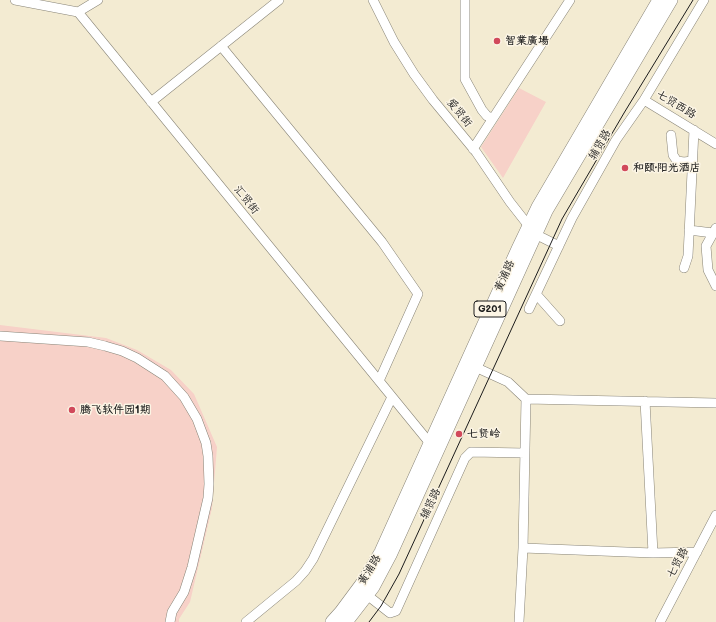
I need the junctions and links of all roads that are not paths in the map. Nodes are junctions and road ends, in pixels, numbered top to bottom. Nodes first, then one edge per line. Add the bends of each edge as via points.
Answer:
1 (15, 0) edge
2 (98, 0) edge
3 (279, 0) edge
4 (373, 0) edge
5 (465, 0) edge
6 (570, 0) edge
7 (659, 0) edge
8 (671, 0) edge
9 (704, 0) edge
10 (78, 12) junction
11 (221, 46) junction
12 (644, 100) junction
13 (151, 102) junction
14 (493, 118) junction
15 (694, 130) junction
16 (671, 135) dead end
17 (716, 144) edge
18 (473, 149) junction
19 (692, 161) junction
20 (532, 230) junction
21 (689, 230) junction
22 (714, 231) edge
23 (559, 246) junction
24 (684, 268) dead end
25 (716, 286) edge
26 (536, 294) junction
27 (529, 308) dead end
28 (560, 321) dead end
29 (0, 336) edge
30 (475, 367) junction
31 (379, 381) junction
32 (392, 397) junction
33 (526, 399) junction
34 (645, 402) junction
35 (716, 403) edge
36 (433, 447) junction
37 (525, 453) junction
38 (716, 516) edge
39 (523, 548) junction
40 (697, 552) junction
41 (653, 553) junction
42 (367, 595) junction
43 (170, 622) edge
44 (246, 622) edge
45 (332, 622) edge
46 (346, 622) edge
47 (518, 622) edge
48 (660, 622) edge

1 - 10 street
2 - 10 street
3 - 11 street
4 - 18 street, 爱贤街 via 414,74
5 - 14 street via 465,79 482,110
6 - 14 street
7 - 20 highway, 黄浦路 / G201 via 538,207
8 - 20 highway, 黄浦路 / G201 via 546,211
9 - 12 street, 辅贤路
10 - 13 street, 汇贤街
11 - 13 street
11 - 31 street via 382,242 418,294
12 - 15 street, 七贤西路
12 - 23 street, 辅贤路 via 616,140
13 - 31 street, 汇贤街
14 - 18 street
15 - 17 street, 七贤西路
15 - 19 street
16 - 19 street via 673,155 677,161
18 - 20 street, 爱贤街
19 - 21 street
20 - 23 street
20 - 30 highway, 黄浦路 / G201
20 - 36 highway, 黄浦路 / G201
21 - 22 street
21 - 24 street via 688,256
22 - 25 street via 706,246 708,270
23 - 26 street, 辅贤路
26 - 27 street, 辅贤路
26 - 28 street
29 - 43 street via 88,342 122,351 165,376 184,397 197,419 206,443 210,484 192,567
30 - 33 street via 508,382
30 - 36 highway, 黄浦路 / G201
31 - 32 street, 汇贤街
32 - 36 street, 汇贤街
32 - 44 street via 313,559 296,582
33 - 34 street
33 - 37 street
34 - 35 street
34 - 41 street
36 - 42 highway, 黄浦路 / G201 via 390,555
36 - 45 highway, 黄浦路 / G201 via 373,566
37 - 39 street
37 - 42 street, 辅贤路 via 471,452 465,458 396,611 390,613
38 - 40 street, 七贤路
39 - 41 street
39 - 47 street
40 - 41 street
40 - 48 street, 七贤路
42 - 46 highway, 黄浦路 / G201

